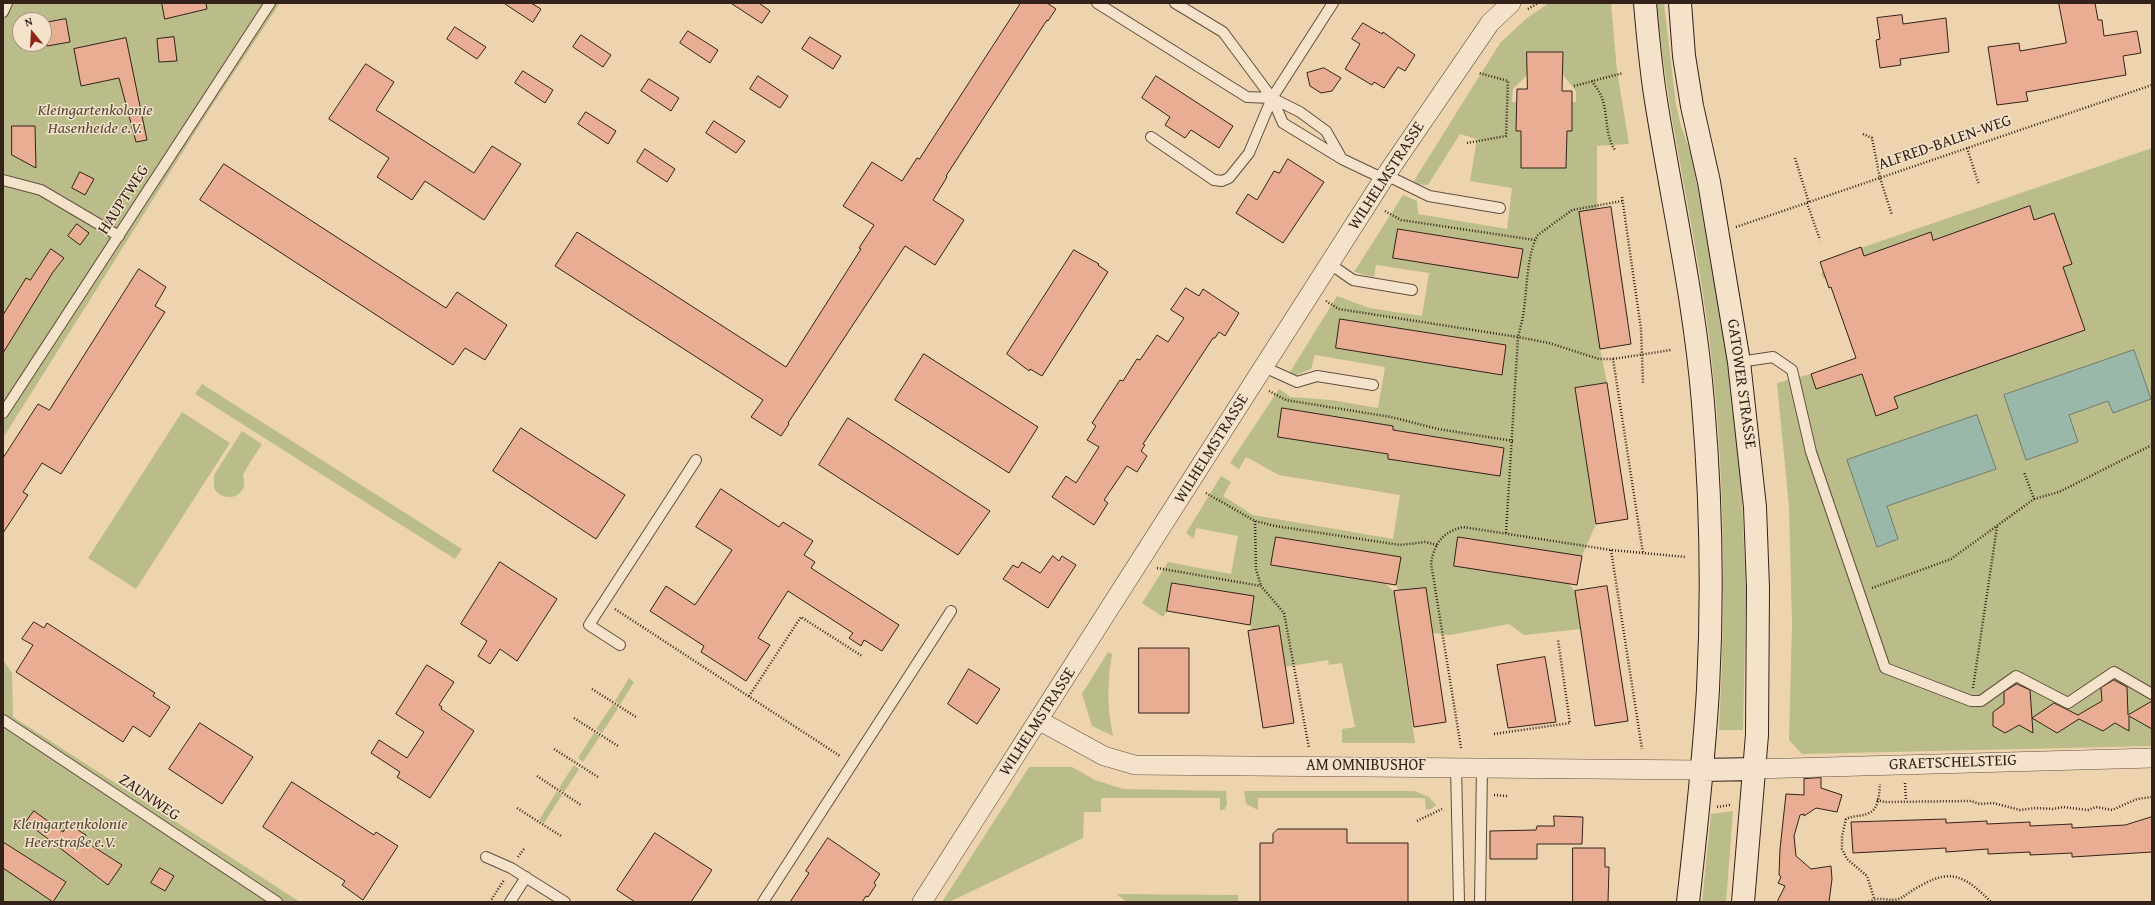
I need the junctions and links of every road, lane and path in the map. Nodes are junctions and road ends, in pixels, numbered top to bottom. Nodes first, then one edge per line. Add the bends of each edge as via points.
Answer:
1 (7, 3) edge
2 (270, 3) edge
3 (1097, 3) edge
4 (1175, 3) edge
5 (1334, 3) edge
6 (1511, 3) edge
7 (1645, 3) edge
8 (1680, 3) edge
9 (3, 12) edge
10 (1475, 72) dead end
11 (1623, 73) dead end
12 (1592, 81) junction
13 (2152, 85) edge
14 (1574, 86) dead end
15 (1272, 98) junction
16 (1863, 134) dead end
17 (1151, 137) dead end
18 (1467, 143) dead end
19 (1968, 148) junction
20 (1615, 150) dead end
21 (1795, 158) dead end
22 (1342, 159) junction
23 (1385, 177) junction
24 (1880, 178) junction
25 (3, 180) edge
26 (1979, 184) dead end
27 (1808, 203) junction
28 (1500, 208) dead end
29 (1384, 211) dead end
30 (1892, 215) dead end
31 (1736, 227) dead end
32 (119, 236) junction
33 (1535, 240) junction
34 (1820, 240) dead end
35 (1330, 264) junction
36 (1412, 290) dead end
37 (1326, 301) dead end
38 (1518, 337) junction
39 (1671, 350) dead end
40 (1642, 354) junction
41 (1613, 358) junction
42 (1739, 362) junction
43 (1264, 367) junction
44 (1643, 383) dead end
45 (1373, 385) dead end
46 (1268, 390) dead end
47 (3, 413) edge
48 (1513, 440) junction
49 (2152, 445) edge
50 (696, 460) dead end
51 (2024, 472) dead end
52 (1203, 492) dead end
53 (2034, 499) junction
54 (1255, 520) junction
55 (1997, 526) junction
56 (1506, 533) junction
57 (1437, 545) junction
58 (1611, 550) junction
59 (1644, 553) junction
60 (1686, 557) dead end
61 (1154, 568) dead end
62 (1261, 586) junction
63 (1858, 593) junction
64 (604, 602) junction
65 (951, 611) dead end
66 (1558, 640) dead end
67 (620, 645) dead end
68 (862, 656) dead end
69 (592, 689) dead end
70 (2152, 694) edge
71 (749, 696) junction
72 (1971, 701) junction
73 (636, 717) dead end
74 (574, 718) dead end
75 (3, 720) edge
76 (1040, 721) junction
77 (1494, 734) dead end
78 (618, 746) dead end
79 (1309, 748) dead end
80 (1460, 748) dead end
81 (554, 749) dead end
82 (1642, 749) dead end
83 (2152, 758) edge
84 (852, 764) junction
85 (1879, 765) junction
86 (1456, 767) junction
87 (1482, 767) junction
88 (1754, 769) junction
89 (1702, 770) junction
90 (537, 776) dead end
91 (598, 777) dead end
92 (2152, 797) edge
93 (1877, 800) junction
94 (581, 805) dead end
95 (1736, 805) dead end
96 (517, 808) dead end
97 (1711, 808) dead end
98 (1442, 809) dead end
99 (1417, 821) dead end
100 (561, 836) dead end
101 (486, 857) dead end
102 (526, 877) junction
103 (1874, 898) junction
104 (1900, 899) junction
105 (278, 902) edge
106 (510, 902) edge
107 (565, 902) edge
108 (763, 902) edge
109 (922, 902) edge
110 (1459, 902) edge
111 (1480, 902) edge
112 (1688, 902) edge
113 (1743, 902) edge
114 (1869, 902) edge
115 (1903, 902) edge
116 (1991, 902) edge

1 - 9 lane
2 - 32 lane, HAUPTWEG
3 - 15 lane via 1247,97
4 - 15 lane via 1223,32
5 - 15 lane
6 - 23 street, WILHELMSTRASSE via 1490,23
7 - 89 main road via 1654,92 1688,280 1703,401 1711,571 1708,688
8 - 42 main road, GATOWER STRASSE via 1684,56 1692,106 1709,182
10 - 18 path via 1508,81 1506,136
11 - 12 path
12 - 14 path
12 - 20 path via 1602,96 1609,128 1609,142
13 - 19 path, ALFRED-BALEN-WEG
15 - 17 lane via 1249,153 1229,178 1222,181 1214,180
15 - 22 lane via 1300,112 1326,131
15 - 22 lane via 1283,123
16 - 24 path via 1872,138
19 - 24 path, ALFRED-BALEN-WEG
19 - 26 path
21 - 27 path
22 - 23 lane
23 - 28 lane via 1429,196
23 - 35 street, WILHELMSTRASSE
24 - 27 path, ALFRED-BALEN-WEG
24 - 30 path
25 - 32 lane via 41,190
27 - 31 path, ALFRED-BALEN-WEG
27 - 34 path
29 - 33 path via 1401,220
32 - 47 lane, HAUPTWEG
33 - 38 path
33 - 40 path via 1572,210 1622,199 1641,329
35 - 36 lane via 1353,280
35 - 43 street, WILHELMSTRASSE
37 - 38 path via 1339,309
38 - 41 path via 1549,343 1599,359
38 - 48 path
39 - 40 path
40 - 41 path
40 - 44 path
41 - 59 path
42 - 63 lane via 1773,357 1792,370 1811,452
42 - 88 main road, GATOWER STRASSE via 1754,500 1757,558 1757,736
43 - 45 lane via 1297,382 1317,376
43 - 76 street, WILHELMSTRASSE
46 - 48 path via 1286,400 1391,417 1438,429
48 - 56 path
49 - 53 path via 2060,492
50 - 64 lane
51 - 53 path
52 - 54 path
53 - 55 path
54 - 57 path via 1275,526 1400,545 1424,542
54 - 62 path via 1256,568
55 - 63 path via 1951,559
55 - 72 path
56 - 57 path via 1463,527 1449,530
56 - 58 path
57 - 80 path via 1431,563
58 - 59 path
58 - 82 path
59 - 60 path
61 - 62 path
62 - 79 path via 1284,613
63 - 72 lane via 1884,668
64 - 67 lane via 589,625
64 - 71 path
65 - 84 lane
66 - 77 path via 1570,723
68 - 71 path via 801,617
69 - 73 path
70 - 72 lane via 2114,672 2068,703 2016,676 1981,700
71 - 84 path
74 - 78 path
75 - 105 lane, ZAUNWEG
76 - 86 street, AM OMNIBUSHOF via 1104,756 1135,765
76 - 109 street, WILHELMSTRASSE
81 - 91 path
83 - 85 street, GRAETSCHELSTEIG
84 - 108 lane
85 - 88 street, GRAETSCHELSTEIG
85 - 93 path
86 - 87 street, AM OMNIBUSHOF
86 - 110 lane
87 - 89 street, AM OMNIBUSHOF
87 - 111 lane
88 - 89 main road
88 - 113 main road, GATOWER STRASSE
89 - 112 main road
90 - 94 path
92 - 93 path via 2137,799 2112,810 2096,807 2088,810 2063,807 2053,810 2020,810 1993,803 1980,804 1971,801
93 - 103 path via 1875,808 1869,814 1846,819 1842,836 1842,849 1847,859 1867,876
95 - 97 path
96 - 100 path
98 - 99 path
101 - 102 lane
102 - 106 lane
102 - 107 lane
103 - 104 path
103 - 114 path
104 - 115 path
104 - 116 path via 1940,876 1952,876 1973,884

